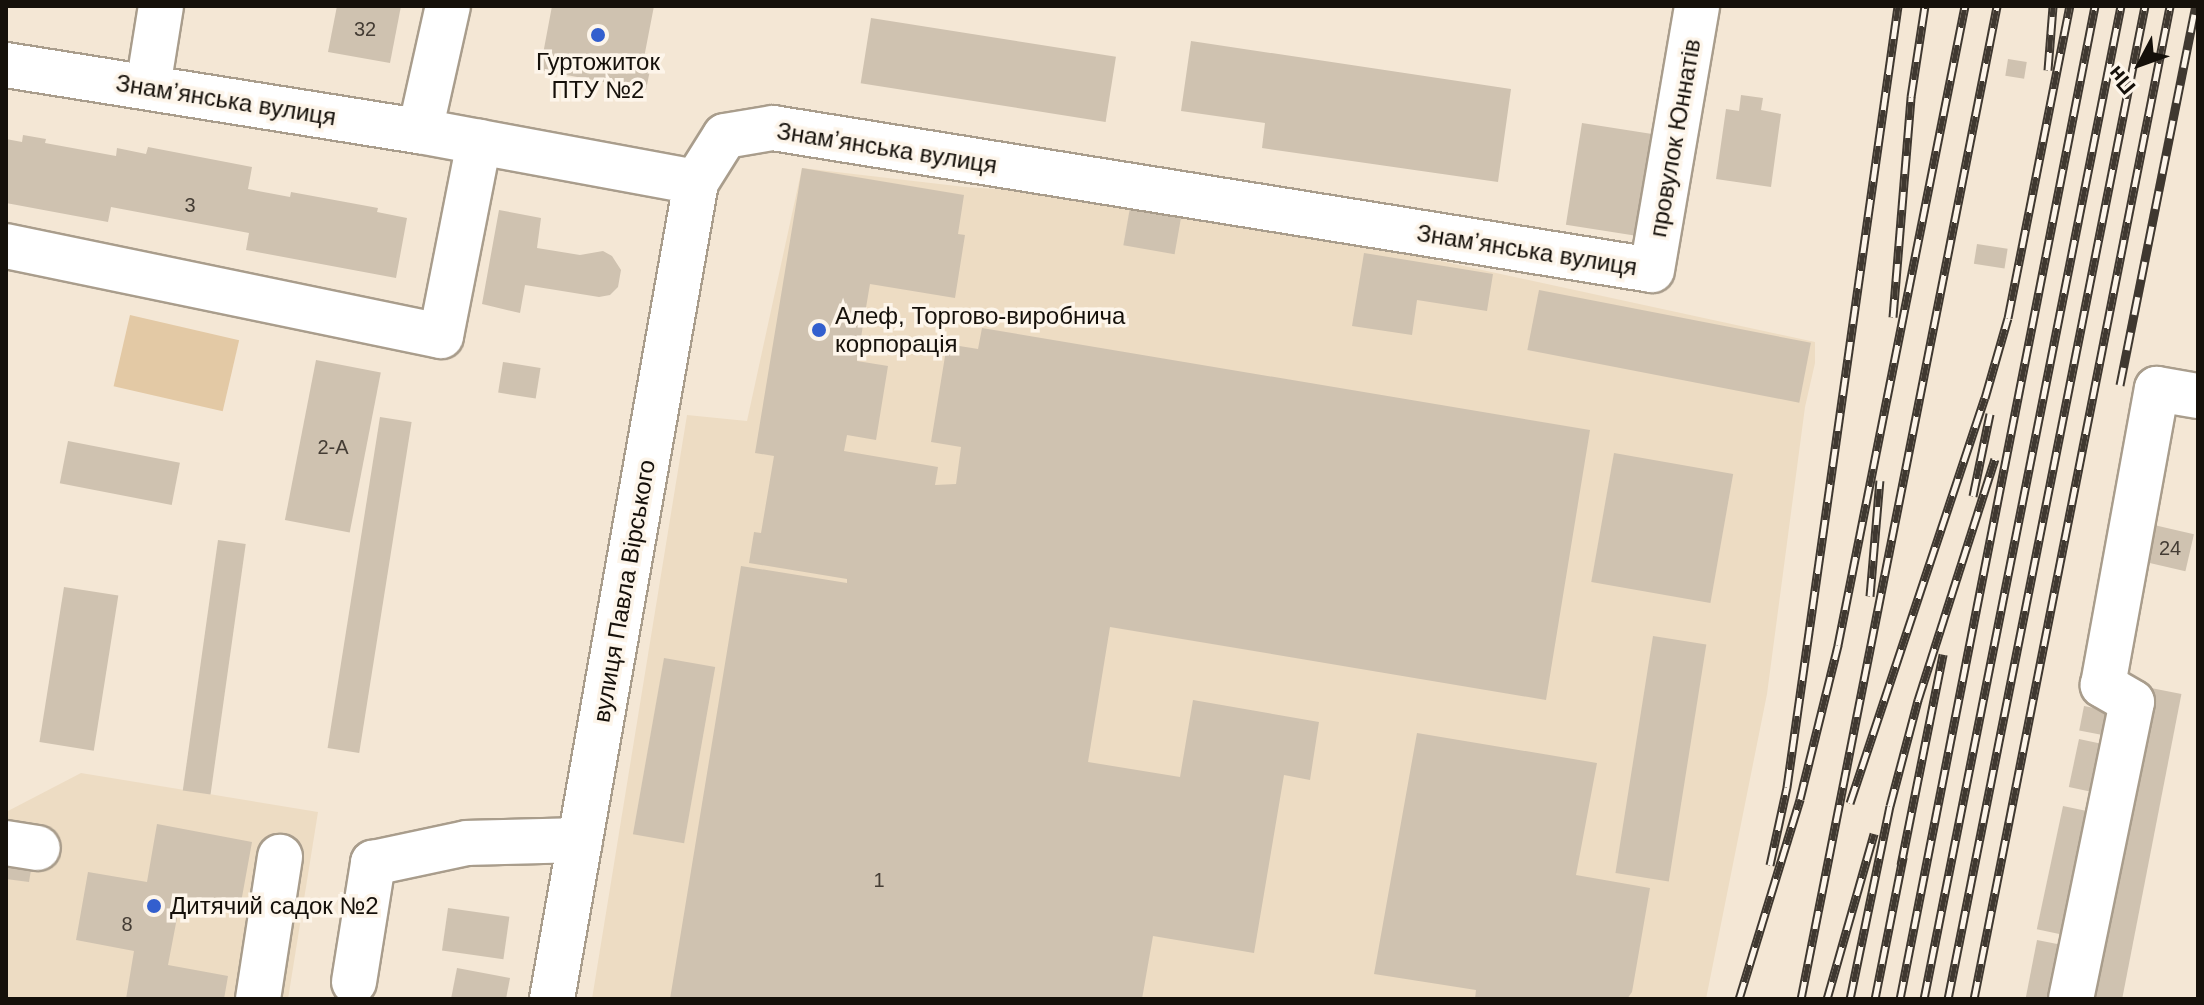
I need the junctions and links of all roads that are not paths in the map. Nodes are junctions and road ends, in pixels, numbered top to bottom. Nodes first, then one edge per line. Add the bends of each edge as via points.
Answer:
1 (161, 6) edge
2 (448, 6) edge
3 (1697, 6) edge
4 (6, 65) edge
5 (148, 87) junction
6 (420, 131) junction
7 (479, 142) junction
8 (696, 182) junction
9 (6, 246) edge
10 (1652, 270) joint
11 (2198, 396) edge
12 (580, 840) junction
13 (280, 857) dead end
14 (354, 982) dead end
15 (258, 999) edge
16 (552, 999) edge
17 (2071, 999) edge

1 - 5 street
2 - 6 street
3 - 10 street, провулок Юннатів
4 - 5 street, Знамʼянська вулиця
5 - 6 street, Знамʼянська вулиця
6 - 7 street, Знамʼянська вулиця
7 - 8 street, Знамʼянська вулиця
7 - 9 street via 441,336
8 - 10 street, Знамʼянська вулиця via 725,136 773,128
8 - 12 street, вулиця Павла Вірського
11 - 17 street via 2157,389 2103,685 2132,702
12 - 14 street via 467,843 373,863
12 - 16 street, вулиця Павла Вірського
13 - 15 street

